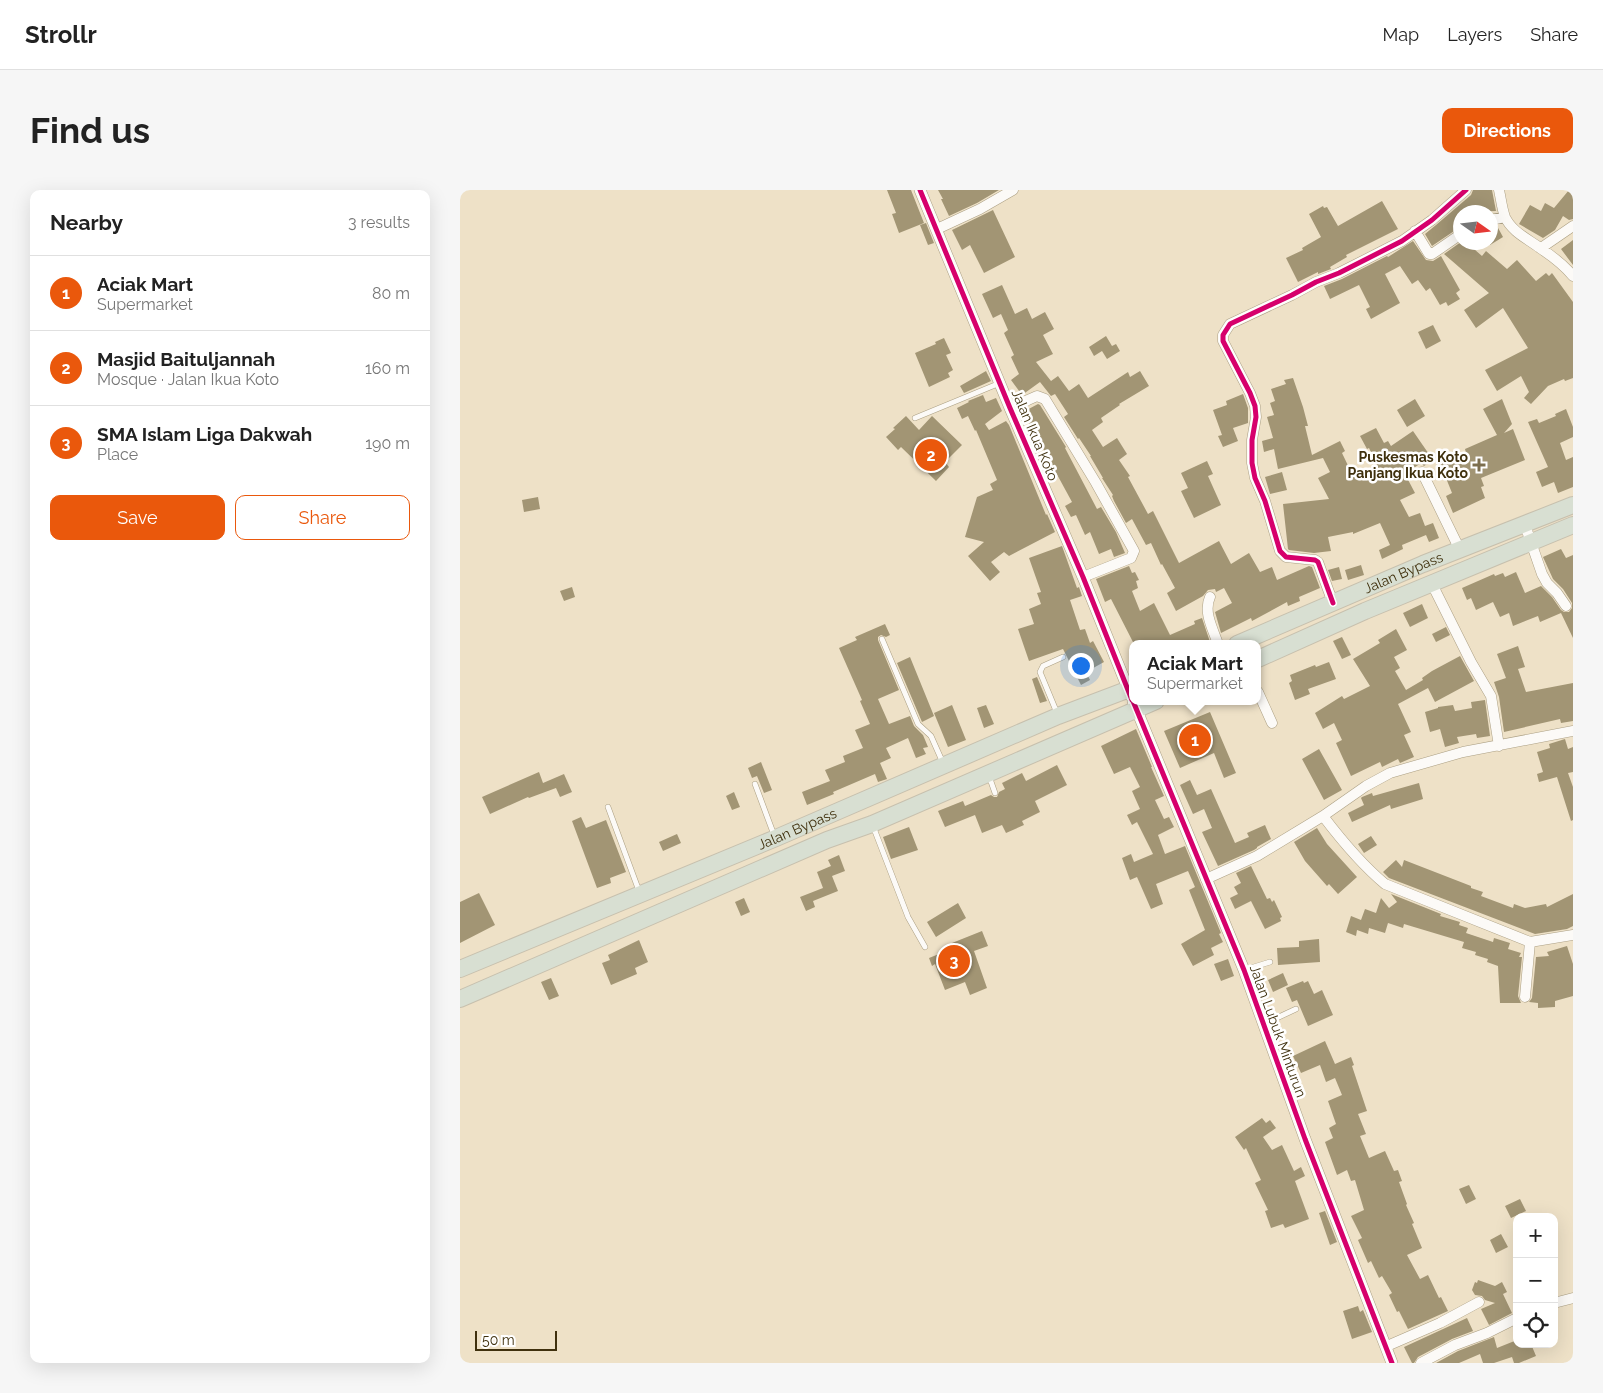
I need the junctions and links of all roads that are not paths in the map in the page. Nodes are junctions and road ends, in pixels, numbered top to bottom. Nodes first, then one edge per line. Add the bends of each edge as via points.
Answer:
1 (920, 190) edge
2 (1013, 190) edge
3 (1466, 190) edge
4 (1499, 190) edge
5 (1505, 217) junction
6 (1498, 218) edge
7 (1573, 226) edge
8 (937, 229) junction
9 (1415, 231) junction
10 (1453, 239) edge
11 (1541, 248) junction
12 (1573, 276) edge
13 (1000, 382) junction
14 (1010, 408) junction
15 (915, 418) dead end
16 (1422, 472) dead end
17 (1573, 505) edge
18 (1525, 525) junction
19 (1573, 525) edge
20 (1531, 542) junction
21 (1460, 550) junction
22 (1083, 577) junction
23 (1432, 584) junction
24 (1210, 597) dead end
25 (1334, 602) junction
26 (1566, 606) dead end
27 (882, 640) dead end
28 (1217, 640) edge
29 (1246, 640) edge
30 (1063, 657) dead end
31 (1261, 658) edge
32 (1129, 688) edge
33 (1129, 699) edge
34 (1261, 699) edge
35 (1129, 700) edge
36 (1136, 705) edge
37 (1058, 716) junction
38 (1272, 723) dead end
39 (1573, 732) edge
40 (1500, 746) junction
41 (944, 766) junction
42 (988, 773) junction
43 (755, 784) dead end
44 (995, 793) dead end
45 (608, 807) dead end
46 (1323, 816) junction
47 (820, 818) junction
48 (872, 824) junction
49 (776, 838) junction
50 (827, 840) junction
51 (1206, 879) junction
52 (640, 894) junction
53 (1572, 939) edge
54 (1530, 942) junction
55 (924, 947) dead end
56 (1270, 962) dead end
57 (460, 969) edge
58 (1244, 970) junction
59 (1525, 997) dead end
60 (460, 998) edge
61 (1296, 1010) dead end
62 (1263, 1024) junction
63 (1573, 1298) edge
64 (1479, 1302) dead end
65 (1558, 1302) edge
66 (1513, 1320) edge
67 (1387, 1346) junction
68 (1392, 1363) edge
69 (1421, 1363) edge

1 - 8 street, Jalan Ikua Koto
2 - 8 street
3 - 9 street
4 - 5 street
5 - 6 street
5 - 11 street via 1519,234
7 - 11 street
8 - 13 street, Jalan Ikua Koto
9 - 10 street via 1429,254
9 - 25 street via 1339,273 1230,324 1223,335 1255,406 1252,462 1280,551 1286,557 1318,562
11 - 12 street
13 - 14 street, Jalan Ikua Koto
13 - 15 lane
14 - 22 street, Jalan Ikua Koto
14 - 22 street via 1037,396 1045,399 1134,551 1131,558
16 - 21 street
17 - 18 highway, Jalan Bypass
18 - 20 street
18 - 21 highway, Jalan Bypass
19 - 20 highway, Jalan Bypass
20 - 23 highway, Jalan Bypass
20 - 26 street via 1547,583
21 - 25 highway, Jalan Bypass
22 - 32 street, Jalan Ikua Koto
23 - 31 highway, Jalan Bypass
23 - 40 street via 1491,696
24 - 28 street via 1206,606
25 - 29 highway, Jalan Bypass
27 - 41 lane via 918,724 931,736
30 - 37 lane via 1043,666 1040,672
33 - 37 highway, Jalan Bypass
34 - 38 street
35 - 42 highway
36 - 51 street, Jalan Lubuk Minturun
37 - 41 highway, Jalan Bypass
39 - 40 street
40 - 46 street via 1463,752 1390,773
41 - 47 highway, Jalan Bypass
42 - 44 lane
42 - 48 highway
43 - 49 lane
45 - 52 lane
46 - 51 street via 1257,856
46 - 54 street via 1344,844 1385,884
47 - 49 highway, Jalan Bypass
47 - 50 highway
48 - 50 highway
48 - 55 lane via 908,917
49 - 52 highway, Jalan Bypass
50 - 60 highway
51 - 58 street, Jalan Lubuk Minturun
52 - 57 highway, Jalan Bypass
53 - 54 street
54 - 59 street
56 - 58 lane
58 - 62 street, Jalan Lubuk Minturun
61 - 62 lane
62 - 67 street, Jalan Lubuk Minturun
63 - 65 street
64 - 67 street
66 - 69 street
67 - 68 street, Jalan Lubuk Minturun

